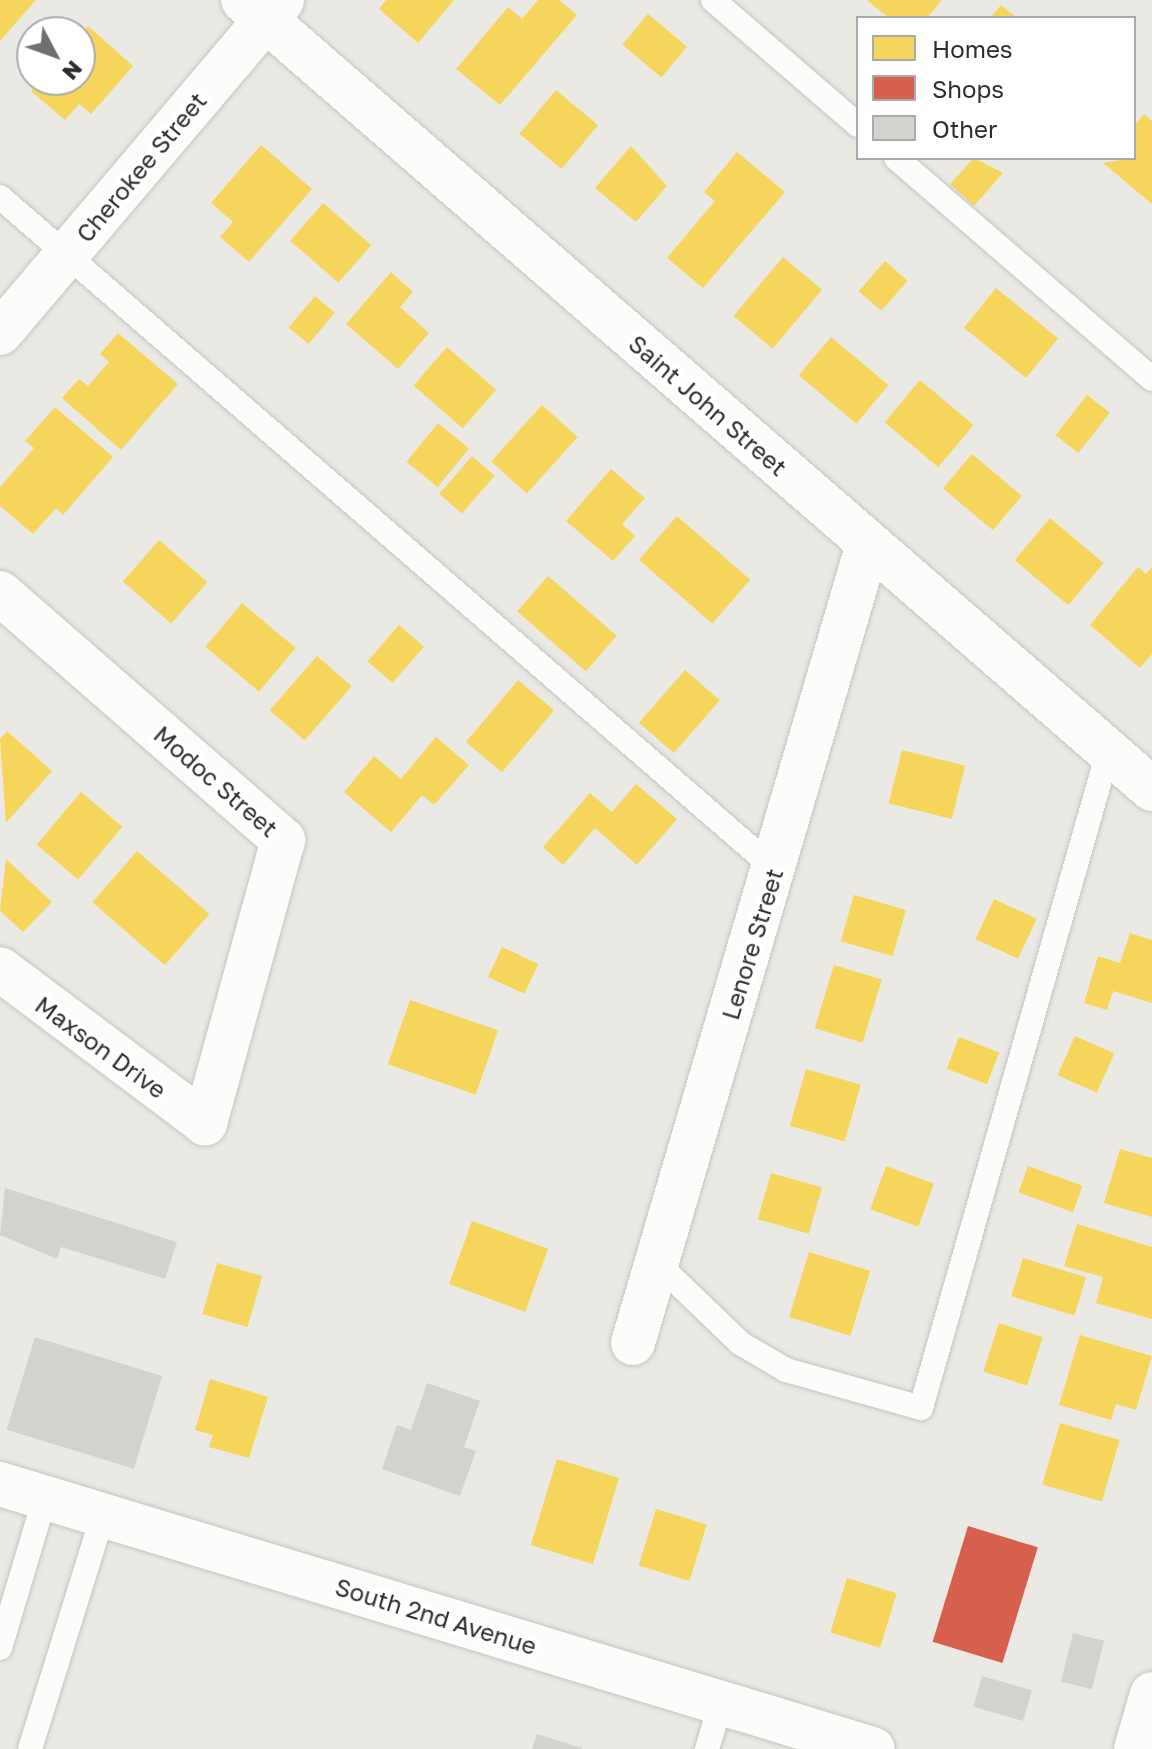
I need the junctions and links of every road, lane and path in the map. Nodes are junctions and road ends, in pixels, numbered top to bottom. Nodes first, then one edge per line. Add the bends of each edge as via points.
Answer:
1 (713, 0) edge
2 (264, 7) edge
3 (856, 123) edge
4 (898, 160) edge
5 (0, 197) edge
6 (66, 255) junction
7 (0, 333) edge
8 (1152, 379) edge
9 (868, 544) junction
10 (0, 593) edge
11 (1108, 752) junction
12 (1152, 789) edge
13 (775, 869) junction
14 (0, 969) edge
15 (205, 1123) joint
16 (657, 1263) junction
17 (633, 1343) dead end
18 (0, 1484) edge
19 (45, 1497) junction
20 (103, 1515) junction
21 (0, 1648) edge
22 (1152, 1694) edge
23 (721, 1703) junction
24 (30, 1749) edge
25 (707, 1749) edge
26 (873, 1749) edge
27 (1136, 1749) edge

1 - 3 lane
2 - 6 street, Cherokee Street
2 - 9 street, Saint John Street
4 - 8 lane
5 - 6 lane
6 - 7 street, Cherokee Street
6 - 13 lane
9 - 11 street, Saint John Street
9 - 13 street, Lenore Street
10 - 15 street, Modoc Street via 283,840
11 - 12 street, Saint John Street
11 - 16 lane via 921,1408 786,1370 740,1343
13 - 16 street, Lenore Street
14 - 15 street, Maxson Drive
16 - 17 street, Lenore Street
18 - 19 street, South 2nd Avenue
19 - 20 street, South 2nd Avenue
19 - 21 lane
20 - 23 street, South 2nd Avenue
20 - 24 lane
22 - 27 street
23 - 25 lane
23 - 26 street, South 2nd Avenue

